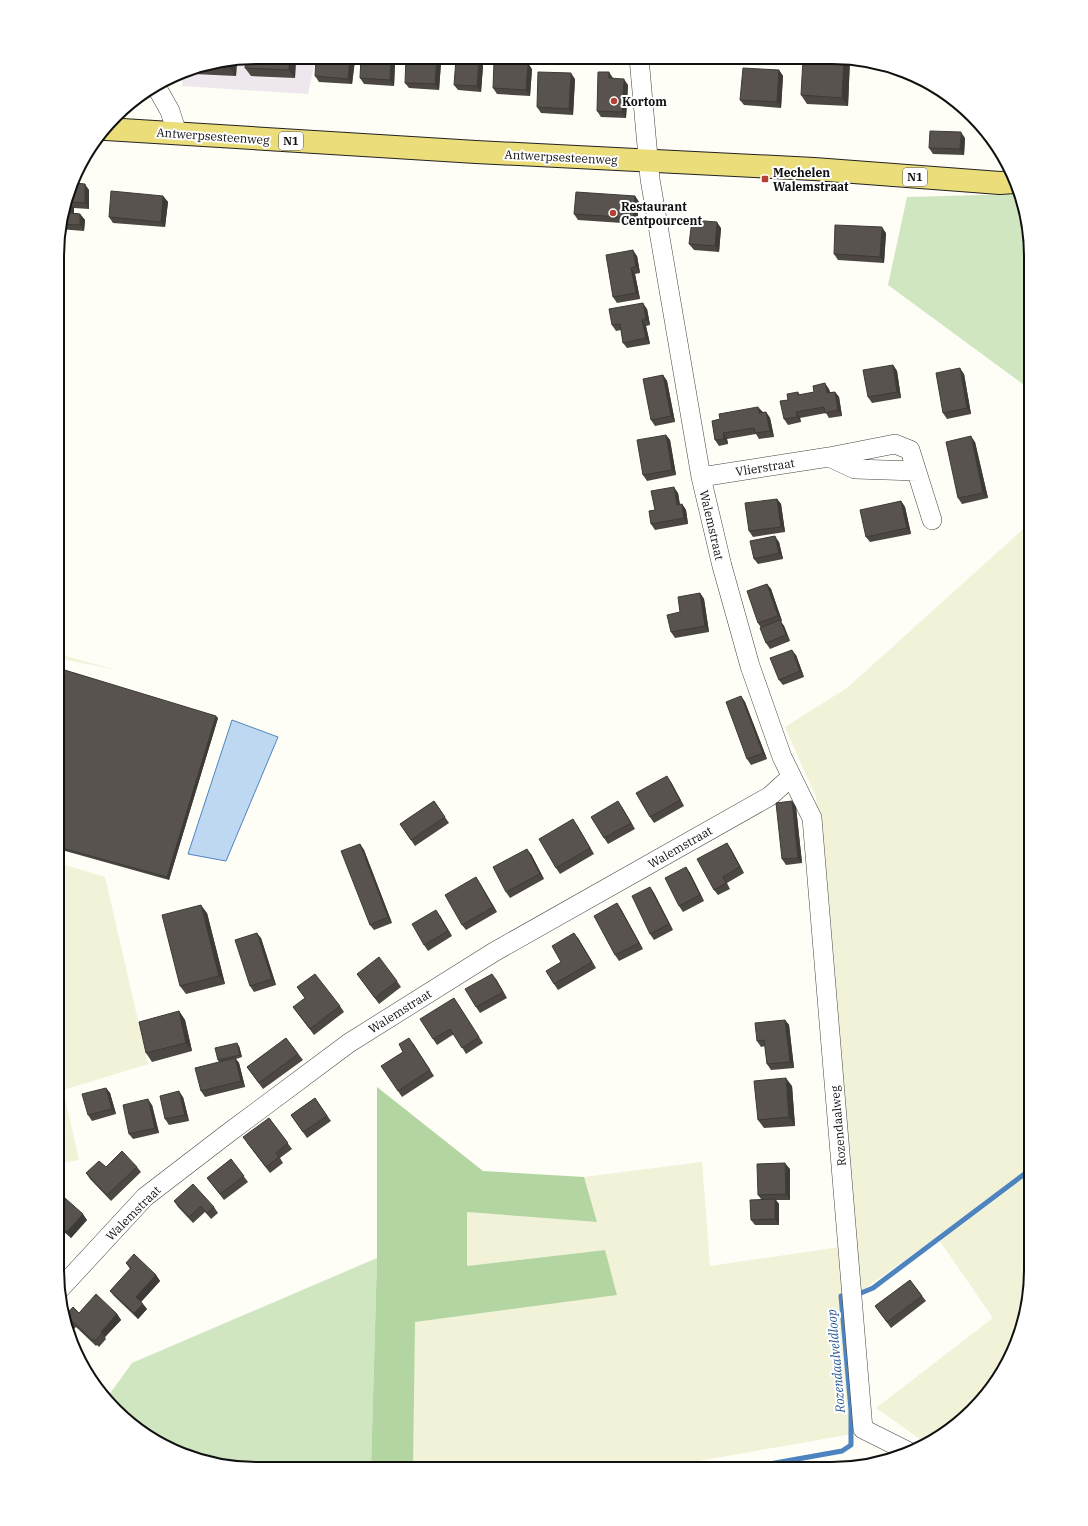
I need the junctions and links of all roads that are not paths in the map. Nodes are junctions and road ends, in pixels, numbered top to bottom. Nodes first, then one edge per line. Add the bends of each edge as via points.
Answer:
1 (640, 64) edge
2 (159, 91) edge
3 (112, 129) edge
4 (177, 133) junction
5 (648, 161) junction
6 (1009, 182) edge
7 (829, 457) junction
8 (916, 471) junction
9 (701, 477) junction
10 (932, 520) dead end
11 (791, 777) junction
12 (64, 1284) edge
13 (902, 1448) edge

1 - 5 street, Walemstraat
2 - 4 street via 170,111
3 - 4 main road, Antwerpsesteenweg / N1
4 - 5 main road, Antwerpsesteenweg / N1
5 - 6 main road, Antwerpsesteenweg / N1
5 - 9 street, Walemstraat
7 - 8 street via 855,469
7 - 8 street, Vlierstraat via 895,444 910,450
7 - 9 street, Vlierstraat
8 - 10 street, Vlierstraat
9 - 11 street, Walemstraat via 722,566 750,666
11 - 12 street, Walemstraat via 770,796 494,952 349,1043 145,1197
11 - 13 street, Rozendaalweg via 812,818 863,1429

